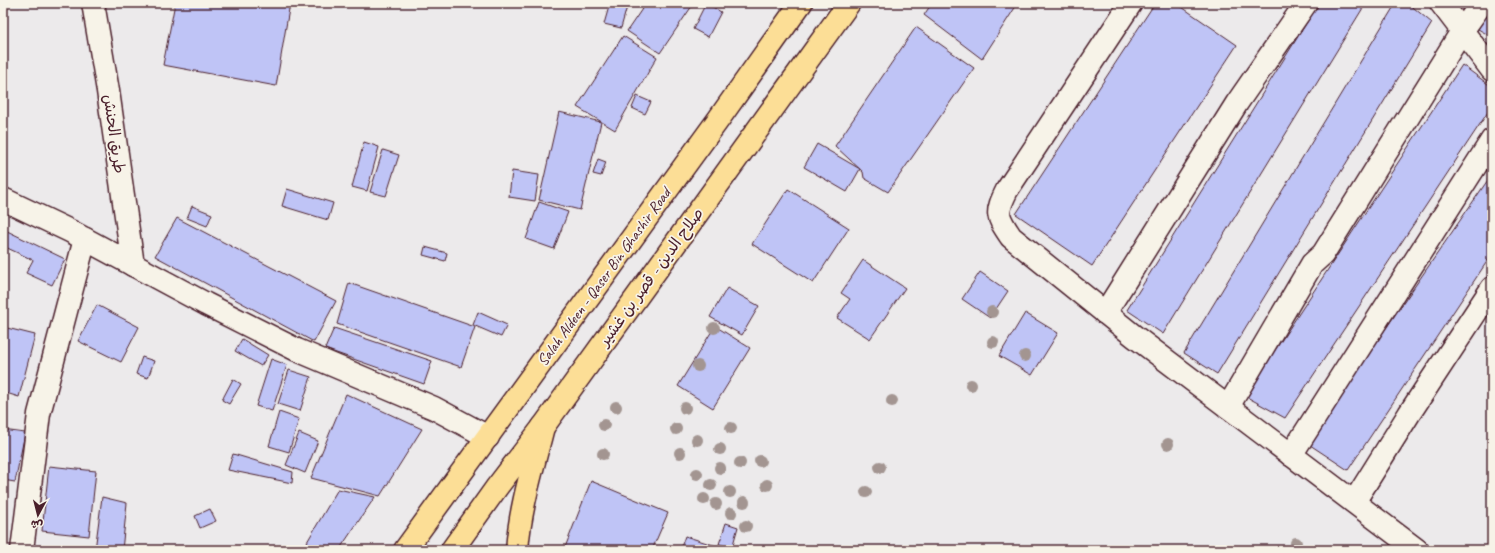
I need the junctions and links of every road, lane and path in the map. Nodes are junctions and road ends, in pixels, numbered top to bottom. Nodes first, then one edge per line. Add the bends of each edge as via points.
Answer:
1 (93, 3) edge
2 (801, 3) edge
3 (849, 3) edge
4 (1131, 3) edge
5 (1306, 3) edge
6 (1441, 3) edge
7 (1482, 3) edge
8 (1462, 31) junction
9 (1492, 70) edge
10 (1492, 140) edge
11 (3, 199) edge
12 (85, 239) junction
13 (133, 265) junction
14 (1492, 288) edge
15 (1105, 313) junction
16 (1228, 407) junction
17 (543, 426) junction
18 (488, 437) junction
19 (1291, 455) junction
20 (1354, 502) junction
21 (22, 550) edge
22 (404, 550) edge
23 (452, 550) edge
24 (517, 550) edge
25 (1417, 550) edge

1 - 13 street, طريق الحنش
2 - 18 main road, Salah Aldeen - Qaser Bin Ghashir Road
3 - 17 main road, صلاح الدين - قصر بن غشير
4 - 15 street via 1007,190 999,207 1000,220 1011,237
5 - 15 street via 1237,103
6 - 8 street
7 - 8 street
8 - 9 street
8 - 16 street via 1323,254 1312,264
10 - 19 street
11 - 12 street
12 - 13 street
12 - 21 street via 39,414
13 - 18 street via 297,350 434,408
14 - 20 street
15 - 16 street
16 - 19 street
17 - 23 main road, صلاح الدين - قصر بن غشير
17 - 24 main road via 523,508
18 - 22 main road, Salah Aldeen - Qaser Bin Ghashir Road
19 - 20 street
20 - 25 street

